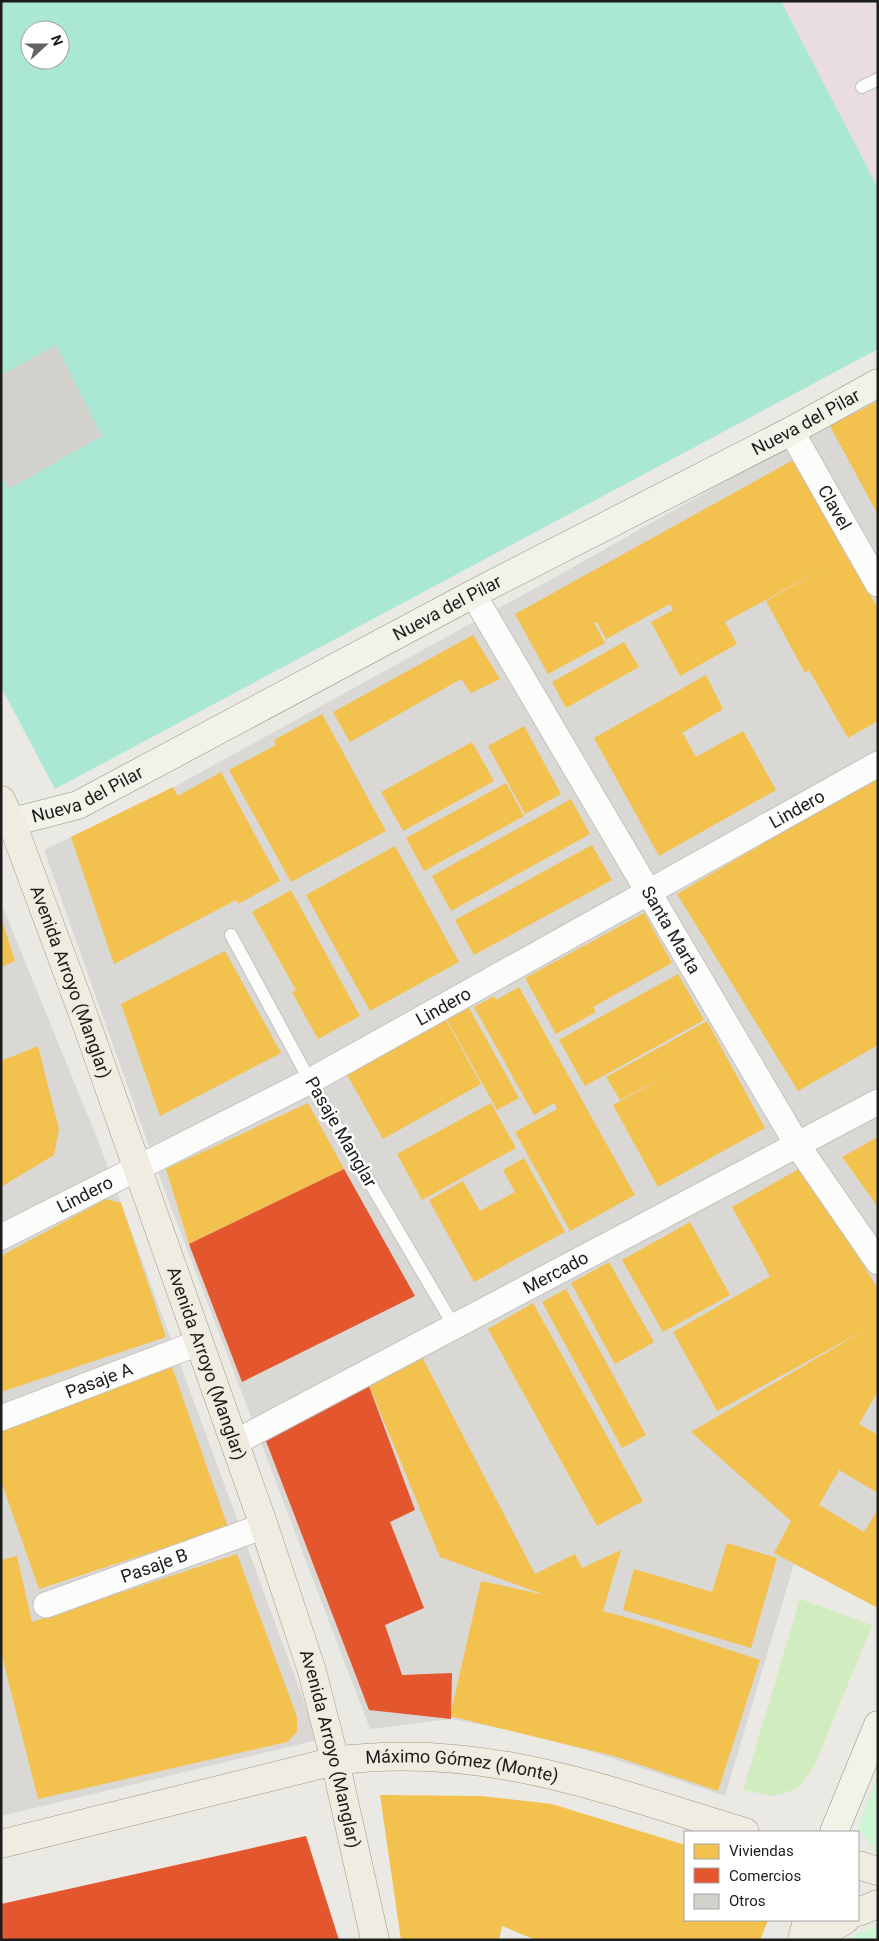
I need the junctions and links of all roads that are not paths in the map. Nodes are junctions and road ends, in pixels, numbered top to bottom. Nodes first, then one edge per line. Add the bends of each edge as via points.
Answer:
1 (878, 79) edge
2 (862, 87) dead end
3 (878, 383) edge
4 (791, 431) junction
5 (878, 584) edge
6 (473, 594) junction
7 (878, 764) edge
8 (5, 816) edge
9 (647, 893) junction
10 (231, 935) dead end
11 (310, 1081) junction
12 (878, 1102) edge
13 (798, 1146) junction
14 (137, 1168) junction
15 (1, 1236) edge
16 (878, 1262) edge
17 (454, 1326) junction
18 (198, 1343) junction
19 (1, 1418) edge
20 (234, 1443) junction
21 (264, 1526) junction
22 (46, 1605) dead end
23 (878, 1725) edge
24 (870, 1760) edge
25 (335, 1761) junction
26 (742, 1831) edge
27 (834, 1831) edge
28 (1, 1844) edge
29 (859, 1865) edge
30 (878, 1871) edge
31 (878, 1904) edge
32 (859, 1912) edge
33 (807, 1921) edge
34 (845, 1921) edge
35 (375, 1940) edge
36 (802, 1940) edge
37 (818, 1940) edge

1 - 2 lane
3 - 4 street, Nueva del Pilar
4 - 5 street, Clavel
4 - 6 street, Nueva del Pilar
6 - 8 street, Nueva del Pilar via 78,805
6 - 9 street, Santa Marta
7 - 9 street, Lindero
8 - 14 main road, Avenida Arroyo (Manglar)
9 - 11 street, Lindero
9 - 13 street, Santa Marta
10 - 11 lane, Pasaje Manglar
11 - 14 street, Lindero
11 - 17 lane, Pasaje Manglar
12 - 13 street, Mercado
13 - 16 street, Santa Marta
13 - 17 street, Mercado
14 - 15 street, Lindero
14 - 18 main road, Avenida Arroyo (Manglar)
17 - 20 street, Mercado
18 - 19 street, Pasaje A
18 - 20 main road, Avenida Arroyo (Manglar)
20 - 21 main road, Avenida Arroyo (Manglar)
21 - 22 street, Pasaje B
21 - 25 main road, Avenida Arroyo (Manglar) via 312,1671
23 - 24 street
24 - 27 street
25 - 26 main road, Máximo Gómez (Monte) via 389,1755 492,1762 542,1771
25 - 28 main road, Máximo Gómez (Monte)
25 - 35 main road, Avenida Arroyo (Manglar)
29 - 30 main road
31 - 32 main road
33 - 36 main road
34 - 37 main road

